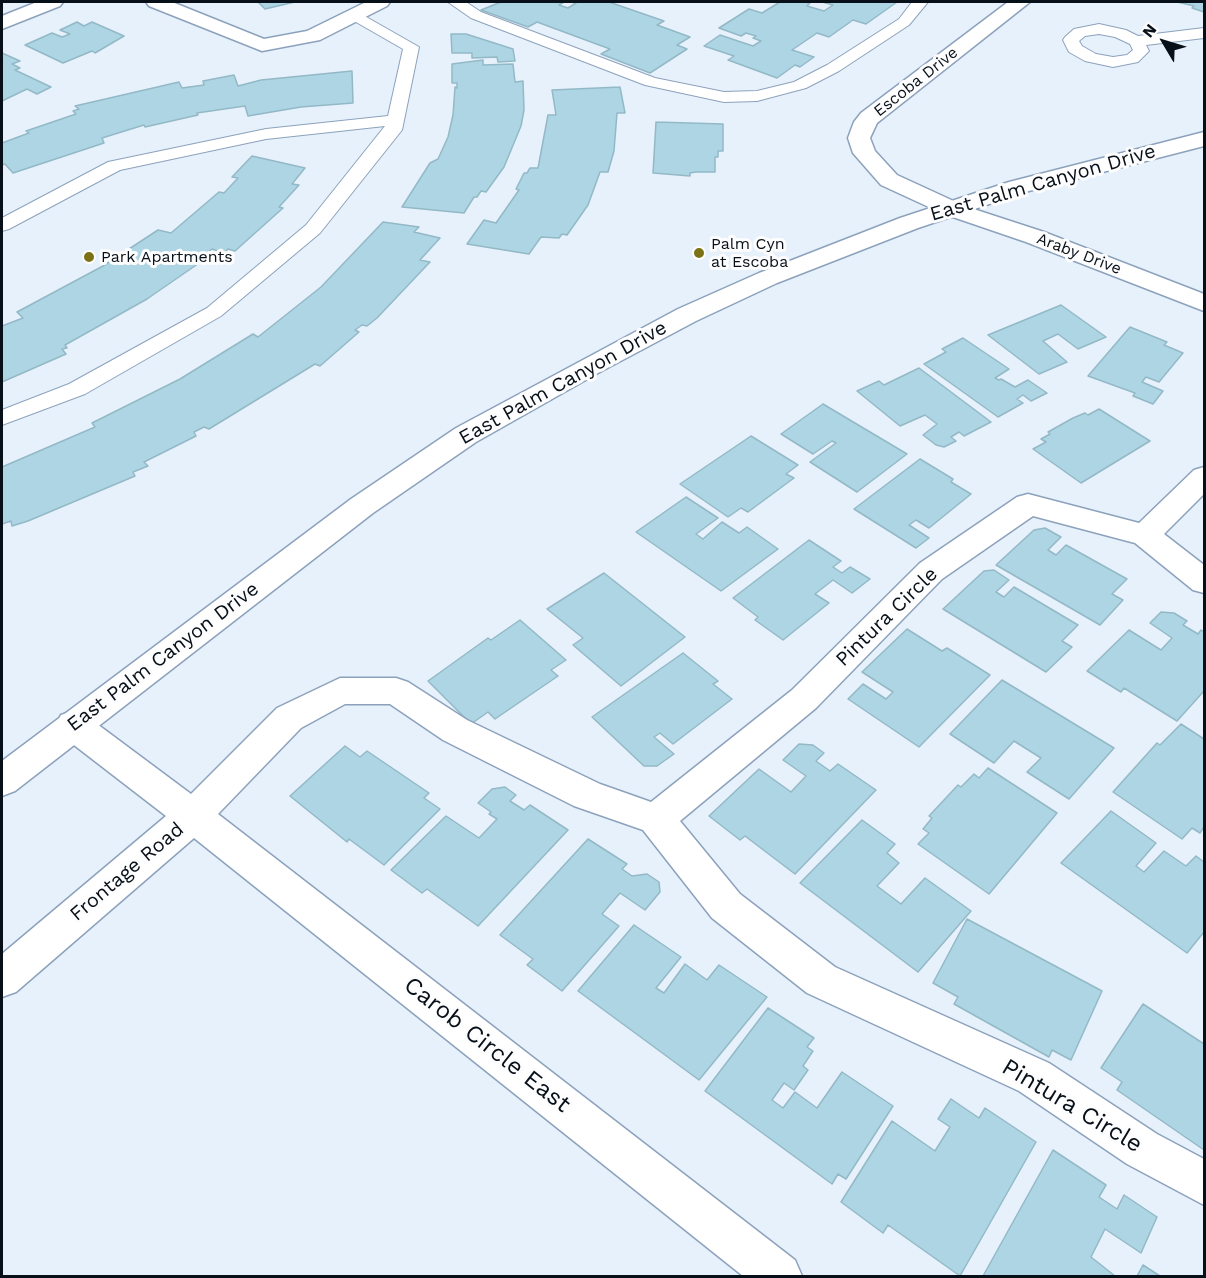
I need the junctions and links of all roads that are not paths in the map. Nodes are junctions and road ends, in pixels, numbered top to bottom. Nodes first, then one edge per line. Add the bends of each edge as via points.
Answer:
1 (53, 2) edge
2 (156, 2) edge
3 (380, 2) edge
4 (456, 2) edge
5 (920, 2) edge
6 (1020, 2) edge
7 (354, 15) junction
8 (2, 23) edge
9 (1204, 33) edge
10 (1136, 41) dead end
11 (396, 120) junction
12 (1204, 139) edge
13 (952, 209) junction
14 (2, 225) edge
15 (1203, 300) edge
16 (2, 418) edge
17 (1204, 477) edge
18 (1145, 535) junction
19 (1204, 582) edge
20 (73, 725) junction
21 (2, 781) edge
22 (193, 816) junction
23 (656, 819) junction
24 (2, 979) edge
25 (1204, 1183) edge
26 (779, 1276) edge

1 - 8 street
2 - 7 street via 262,45 313,36
3 - 7 street
4 - 5 lane via 476,15 651,82 724,97 757,96 800,85 904,22
6 - 13 street, Escoba Drive via 869,118 862,128 859,138 864,153 889,180
7 - 11 lane via 411,47
9 - 10 lane
11 - 14 lane via 266,134 114,166
11 - 16 lane via 393,130 313,229 214,312 77,389
12 - 13 street, East Palm Canyon Drive via 1017,186
13 - 15 street, Araby Drive
13 - 20 street, East Palm Canyon Drive via 846,246 687,315 466,435 362,506
17 - 18 street
18 - 19 street, Pintura Circle
18 - 23 street, Pintura Circle via 1028,504 931,571 804,699
20 - 21 street, East Palm Canyon Drive
20 - 22 street, Frontage Road
22 - 23 street via 289,718 340,691 396,691 455,730 587,795
22 - 24 street, Frontage Road
22 - 26 street, Carob Circle East
23 - 25 street, Pintura Circle via 726,906 820,980 1034,1077 1142,1149

